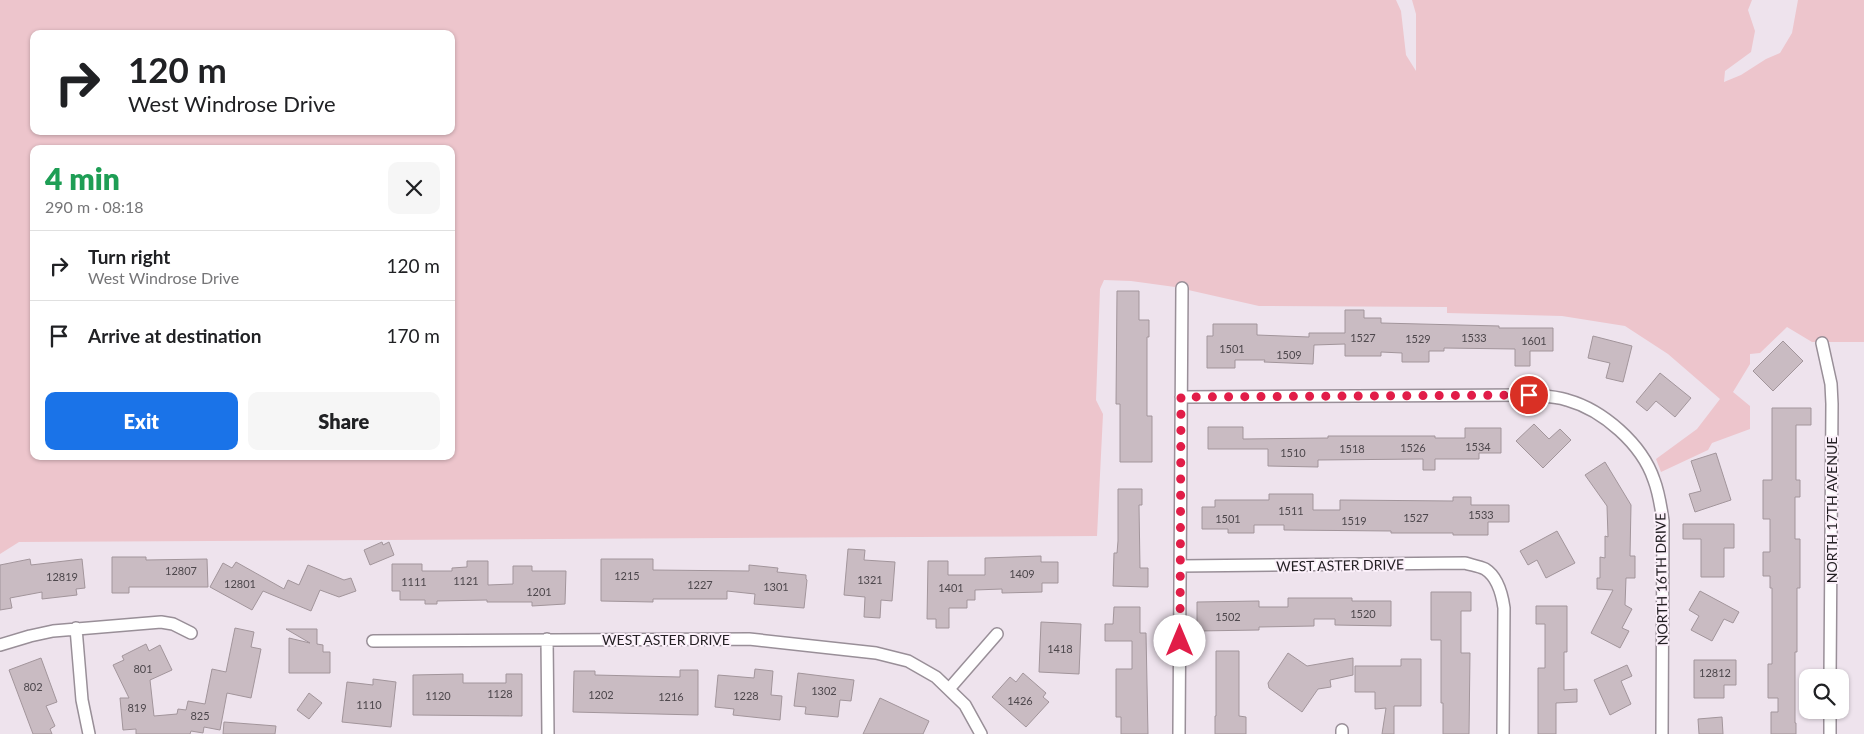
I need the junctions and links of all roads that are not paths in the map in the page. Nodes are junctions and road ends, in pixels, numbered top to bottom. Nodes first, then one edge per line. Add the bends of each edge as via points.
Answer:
1 (1182, 288) dead end
2 (1822, 343) dead end
3 (1181, 397) junction
4 (1180, 566) junction
5 (76, 628) junction
6 (191, 633) dead end
7 (997, 634) dead end
8 (547, 639) junction
9 (373, 641) dead end
10 (0, 645) edge
11 (1830, 669) edge
12 (949, 689) junction
13 (1830, 719) edge
14 (89, 734) edge
15 (548, 734) edge
16 (981, 734) edge
17 (1179, 734) edge
18 (1503, 734) edge
19 (1662, 734) edge
20 (1830, 734) edge

1 - 3 street
2 - 11 street, NORTH 17TH AVENUE via 1832,404
3 - 4 street
3 - 19 street, NORTH 16TH DRIVE via 1529,395 1567,400 1601,415 1625,434 1640,453 1654,478 1659,496 1663,521
4 - 17 street
4 - 18 street, WEST ASTER DRIVE via 1465,563 1484,569 1495,579 1504,608
5 - 6 street via 161,622
5 - 10 street
5 - 14 street via 82,700
7 - 12 street
8 - 9 street, WEST ASTER DRIVE
8 - 12 street, WEST ASTER DRIVE via 741,639 841,648 908,661 936,677
8 - 15 street
12 - 16 street, WEST ASTER DRIVE via 965,705
13 - 20 street

